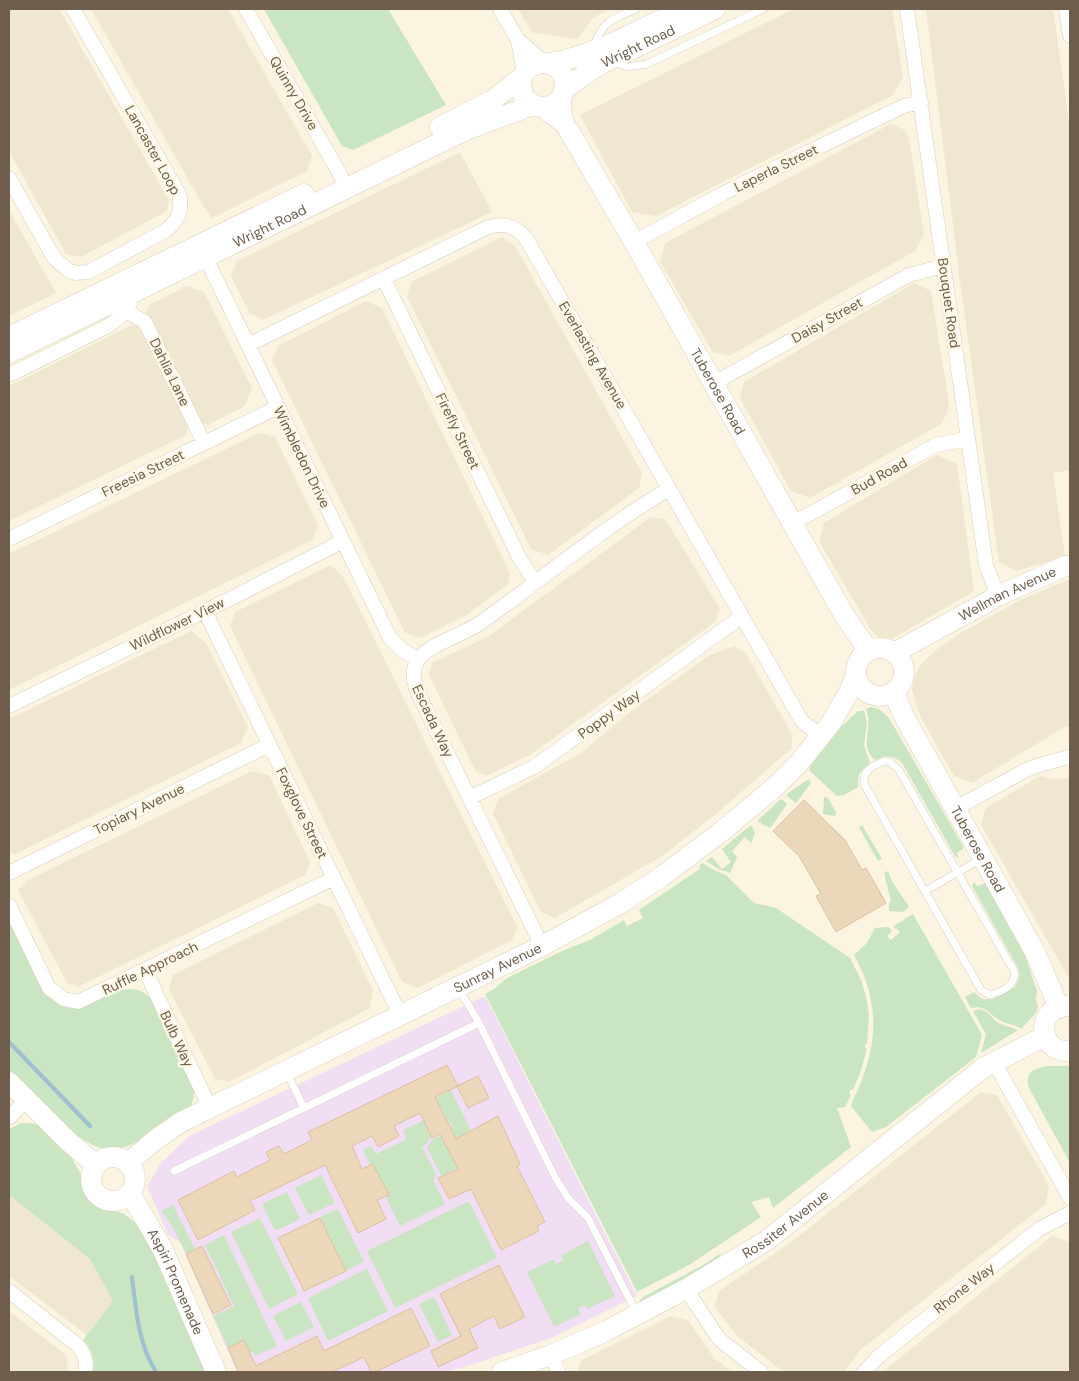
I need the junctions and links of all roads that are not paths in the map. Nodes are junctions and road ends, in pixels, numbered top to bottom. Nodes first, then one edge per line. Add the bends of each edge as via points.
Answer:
1 (73, 9) edge
2 (246, 9) edge
3 (500, 9) edge
4 (636, 9) edge
5 (683, 9) edge
6 (715, 9) edge
7 (763, 9) edge
8 (907, 9) edge
9 (1066, 9) edge
10 (1070, 36) edge
11 (518, 40) junction
12 (592, 51) junction
13 (610, 60) junction
14 (547, 63) junction
15 (523, 74) junction
16 (565, 91) junction
17 (921, 102) junction
18 (535, 106) junction
19 (569, 131) junction
20 (342, 176) junction
21 (9, 178) edge
22 (634, 242) junction
23 (202, 250) junction
24 (943, 266) junction
25 (384, 279) junction
26 (129, 302) junction
27 (9, 337) edge
28 (248, 344) junction
29 (9, 353) edge
30 (9, 375) edge
31 (714, 383) junction
32 (278, 407) junction
33 (968, 439) junction
34 (204, 444) junction
35 (669, 489) junction
36 (794, 524) junction
37 (9, 539) edge
38 (343, 541) junction
39 (1070, 566) edge
40 (534, 582) junction
41 (998, 596) junction
42 (205, 611) junction
43 (741, 618) junction
44 (869, 651) junction
45 (418, 660) junction
46 (899, 661) junction
47 (856, 675) junction
48 (895, 691) junction
49 (869, 694) junction
50 (9, 706) edge
51 (826, 729) junction
52 (269, 745) junction
53 (1069, 757) dead end
54 (469, 798) junction
55 (956, 808) junction
56 (984, 858) junction
57 (9, 873) edge
58 (957, 873) junction
59 (334, 878) junction
60 (925, 891) junction
61 (9, 905) edge
62 (542, 946) junction
63 (145, 970) junction
64 (458, 987) junction
65 (1064, 1007) edge
66 (400, 1015) junction
67 (479, 1023) junction
68 (1045, 1036) junction
69 (1070, 1051) edge
70 (994, 1062) junction
71 (286, 1071) junction
72 (9, 1082) edge
73 (26, 1100) junction
74 (210, 1108) junction
75 (304, 1108) junction
76 (9, 1118) edge
77 (128, 1163) junction
78 (96, 1165) junction
79 (174, 1171) dead end
80 (130, 1194) junction
81 (1070, 1198) edge
82 (1070, 1213) edge
83 (686, 1289) junction
84 (9, 1291) edge
85 (637, 1314) junction
86 (555, 1364) edge
87 (85, 1372) edge
88 (216, 1372) edge
89 (502, 1372) edge
90 (760, 1372) edge
91 (864, 1372) edge

1 - 21 street, Lancaster Loop via 179,194 180,212 165,231 88,272 76,273 54,258
2 - 20 street, Quinny Drive
3 - 11 street
4 - 12 lane via 603,26
5 - 12 street, Wright Road
6 - 13 street, Wright Road
7 - 13 lane via 647,64 627,67
8 - 17 street, Bouquet Road
9 - 10 street
11 - 14 street
11 - 15 street
12 - 14 street, Wright Road
13 - 16 street, Wright Road via 585,74
14 - 15 street via 533,65
14 - 16 street via 564,76
15 - 18 street via 521,90
15 - 20 street, Wright Road via 493,100
16 - 18 street via 553,105
16 - 19 street, Tuberose Road via 564,111
17 - 22 street, Laperla Street via 879,118
17 - 24 street, Bouquet Road
18 - 19 street, Tuberose Road
18 - 23 street, Wright Road via 466,130
19 - 22 street, Tuberose Road
20 - 23 street, Wright Road
22 - 31 street, Tuberose Road
23 - 26 street, Wright Road
23 - 27 street, Wright Road
23 - 28 street, Wimbledon Drive
24 - 31 street, Daisy Street via 909,275
24 - 33 street, Bouquet Road
25 - 28 street, Everlasting Avenue
25 - 35 street, Everlasting Avenue via 495,225 505,225 520,232
25 - 40 street, Firefly Street
26 - 29 street, Wright Road
26 - 30 street via 117,320 106,328
26 - 34 street, Dahlia Lane via 145,322
28 - 32 street, Wimbledon Drive
31 - 36 street, Tuberose Road
32 - 34 street, Freesia Street
32 - 38 street, Wimbledon Drive
33 - 36 street, Bud Road via 936,445
33 - 41 street, Bouquet Road via 986,565
34 - 37 street, Freesia Street
35 - 40 street
35 - 43 street, Everlasting Avenue
36 - 44 street, Tuberose Road via 844,615
38 - 42 street, Wildflower View
38 - 45 street, Wimbledon Drive via 390,638
39 - 41 street, Wellman Avenue
40 - 45 street via 478,624 426,652
41 - 46 street, Wellman Avenue via 946,625
42 - 50 street, Wildflower View
42 - 52 street, Foxglove Street
43 - 51 street, Everlasting Avenue via 800,718 804,723
43 - 54 street, Poppy Way via 534,767
44 - 46 street via 882,648
44 - 47 street via 859,661
45 - 54 street, Escada Way via 413,675 415,686
46 - 48 street via 902,681
47 - 49 street
47 - 51 street, Sunray Avenue
48 - 49 street via 882,696
48 - 55 street, Tuberose Road via 906,720
49 - 51 street, Sunray Avenue
51 - 62 street, Sunray Avenue via 776,786 721,832 621,903
52 - 57 street, Topiary Avenue
52 - 59 street, Foxglove Street
53 - 55 street via 1026,770
54 - 62 street, Escada Way
55 - 56 street, Tuberose Road
56 - 58 lane
56 - 65 street, Tuberose Road
58 - 60 lane
58 - 60 lane via 1014,971 1014,980 996,994 990,995 981,990
58 - 60 lane via 899,770 890,762 875,765 865,772 864,784
59 - 63 street, Ruffle Approach
59 - 66 street, Foxglove Street
61 - 63 street, Ruffle Approach via 50,988 64,999 82,1001
62 - 64 street, Sunray Avenue
63 - 74 street, Bulb Way
64 - 66 street, Sunray Avenue
64 - 67 lane
65 - 68 street via 1050,1013 1046,1019
66 - 71 street, Sunray Avenue
67 - 75 lane
67 - 85 lane via 555,1177 568,1198 588,1218
68 - 69 street via 1057,1049
68 - 70 street, Rossiter Avenue
70 - 81 street
70 - 83 street, Rossiter Avenue via 766,1241
71 - 74 street, Sunray Avenue
71 - 75 lane
72 - 73 street
73 - 76 street
73 - 78 street
74 - 77 street, Sunray Avenue via 168,1131
75 - 79 lane
77 - 78 street via 108,1158
77 - 80 street via 136,1182
78 - 80 street via 91,1178 99,1196 118,1201
80 - 88 street, Aspiri Promenade via 163,1250
82 - 91 street, Rhone Way via 1039,1229 879,1356
83 - 85 street, Rossiter Avenue
83 - 90 street via 720,1339
84 - 87 street via 80,1348 86,1360
85 - 86 street, Rossiter Avenue
86 - 89 street, Rossiter Avenue

